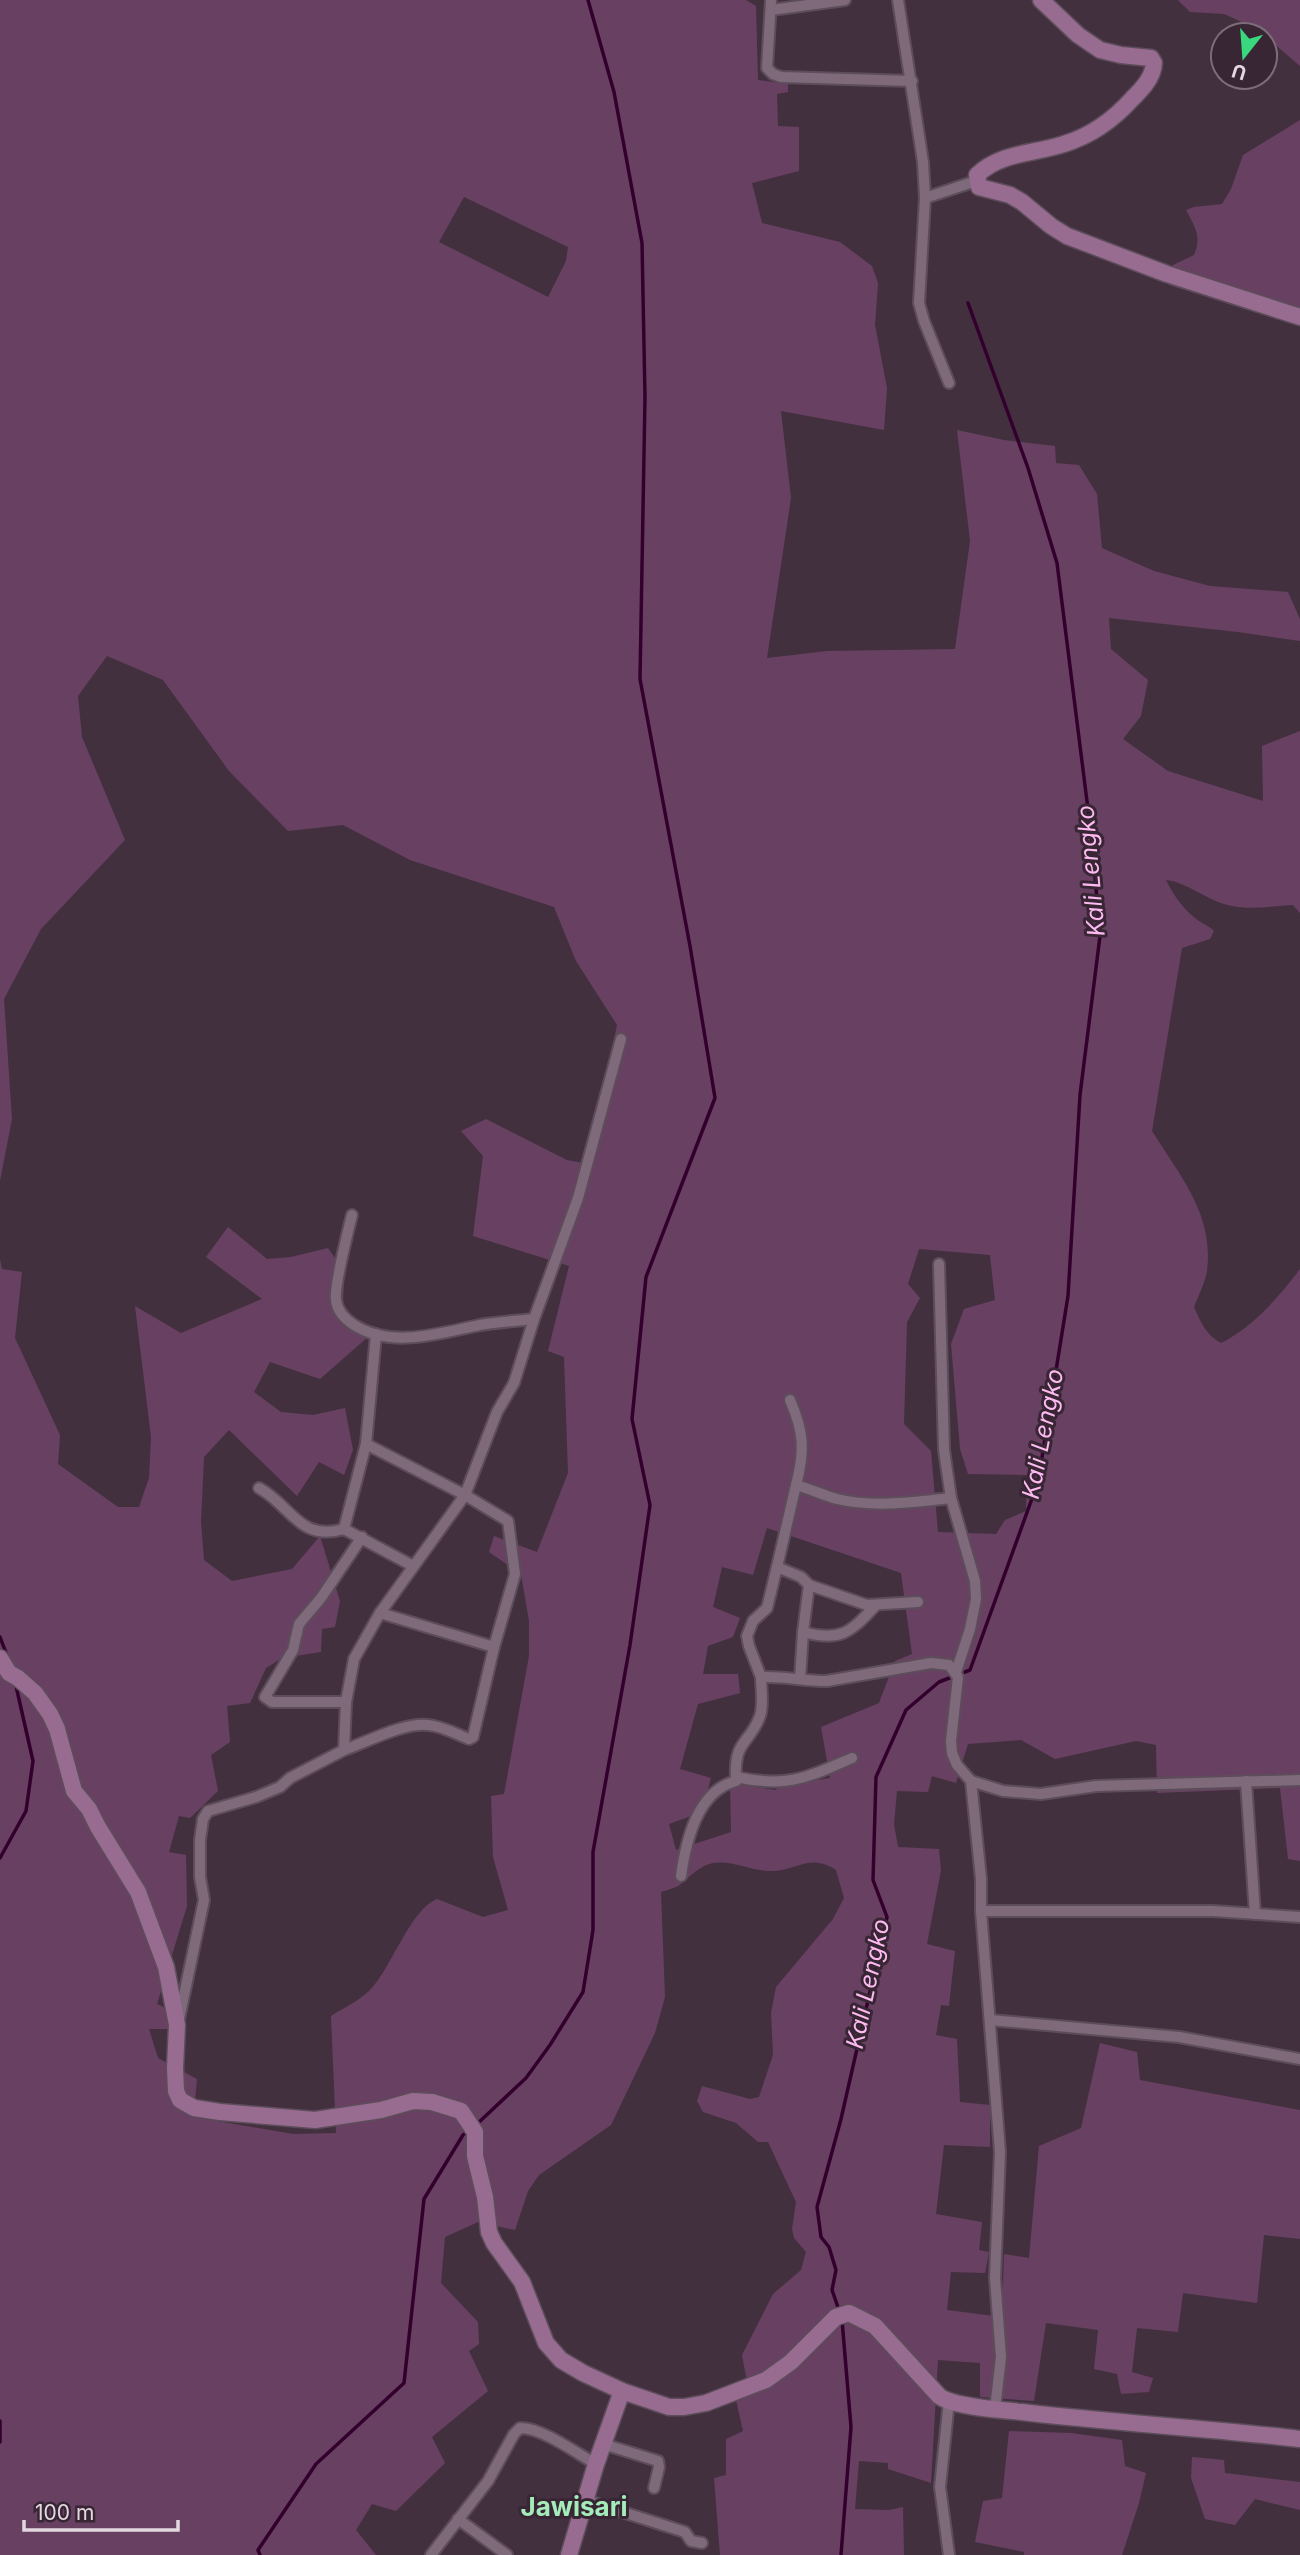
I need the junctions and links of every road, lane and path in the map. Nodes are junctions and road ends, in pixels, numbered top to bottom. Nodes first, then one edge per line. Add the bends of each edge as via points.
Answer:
1 (845, 0) edge
2 (898, 0) edge
3 (1041, 0) edge
4 (771, 5) edge
5 (912, 81) junction
6 (976, 181) junction
7 (925, 198) junction
8 (1300, 317) edge
9 (948, 383) dead end
10 (621, 1039) dead end
11 (352, 1215) dead end
12 (939, 1264) dead end
13 (534, 1319) junction
14 (376, 1334) junction
15 (790, 1400) dead end
16 (366, 1444) junction
17 (796, 1485) junction
18 (259, 1488) dead end
19 (465, 1495) junction
20 (951, 1498) junction
21 (344, 1529) junction
22 (362, 1537) junction
23 (413, 1566) junction
24 (777, 1567) junction
25 (809, 1585) junction
26 (918, 1602) dead end
27 (875, 1606) junction
28 (380, 1613) junction
29 (803, 1632) junction
30 (494, 1647) junction
31 (0, 1658) edge
32 (957, 1674) junction
33 (761, 1676) junction
34 (800, 1679) junction
35 (346, 1702) junction
36 (344, 1750) junction
37 (852, 1758) dead end
38 (736, 1777) junction
39 (1246, 1780) junction
40 (1300, 1780) edge
41 (971, 1781) junction
42 (681, 1876) dead end
43 (981, 1910) junction
44 (1255, 1914) junction
45 (1300, 1917) edge
46 (990, 2020) junction
47 (177, 2025) junction
48 (1300, 2059) edge
49 (622, 2391) junction
50 (949, 2401) junction
51 (995, 2409) junction
52 (1300, 2439) edge
53 (603, 2444) junction
54 (596, 2464) junction
55 (654, 2488) dead end
56 (585, 2500) junction
57 (458, 2519) junction
58 (702, 2543) dead end
59 (504, 2554) edge
60 (430, 2555) edge
61 (569, 2555) edge
62 (949, 2555) edge

1 - 4 street
2 - 5 street
3 - 6 street via 1091,45 1109,53 1151,58 1153,71 1109,121 1067,144 1004,159 980,171
4 - 5 street via 767,68 773,74
5 - 7 street
6 - 7 street
6 - 8 street via 979,187 1022,202 1067,236
7 - 9 street via 919,303
10 - 13 street via 578,1198
11 - 14 street via 335,1298 348,1321
12 - 20 street via 944,1450
13 - 14 street via 437,1335
13 - 19 street via 514,1383 497,1412
14 - 16 street
15 - 17 street via 803,1441
16 - 19 street
16 - 21 street
17 - 20 street via 868,1503
17 - 24 street
18 - 21 street via 309,1529
19 - 23 street
19 - 30 street via 506,1519 510,1527 515,1574
20 - 32 street via 976,1599
21 - 22 street
22 - 23 street
22 - 35 street via 299,1624 293,1650 265,1697 272,1702
23 - 28 street
24 - 25 street via 802,1577
24 - 33 street via 767,1608 753,1621 747,1636
25 - 27 street
25 - 29 street
26 - 27 street
27 - 29 street via 844,1634
28 - 30 street
28 - 35 street via 354,1659
29 - 34 street
30 - 36 street via 471,1739 422,1725
31 - 47 street via 50,1714 75,1791 138,1892 166,1967
32 - 34 street via 949,1665 931,1663 843,1680
32 - 41 street via 952,1753
33 - 34 street
33 - 38 street via 760,1716 738,1751
35 - 36 street
36 - 47 street via 280,1787 208,1811 200,1840 204,1900
37 - 38 street via 797,1781
38 - 42 street via 709,1799 697,1817
39 - 40 street
39 - 41 street via 1097,1786 1041,1794 1003,1791
39 - 44 street
41 - 43 street
43 - 44 street
43 - 46 street
44 - 45 street
46 - 48 street via 1179,2037
46 - 51 street via 1000,2152 995,2278 1001,2357
47 - 49 street via 176,2091 194,2108 315,2120 413,2101 461,2111 471,2127 489,2232 523,2282 546,2343 561,2360
49 - 50 street via 669,2407 726,2396 766,2380 842,2315 875,2326 939,2396
49 - 53 street
50 - 51 street
50 - 62 street via 940,2487
51 - 52 street
53 - 54 street
53 - 55 street via 657,2461
54 - 56 street
54 - 57 street via 539,2433 520,2428
56 - 58 street via 685,2532 691,2541
56 - 61 street
57 - 59 street
57 - 60 street

